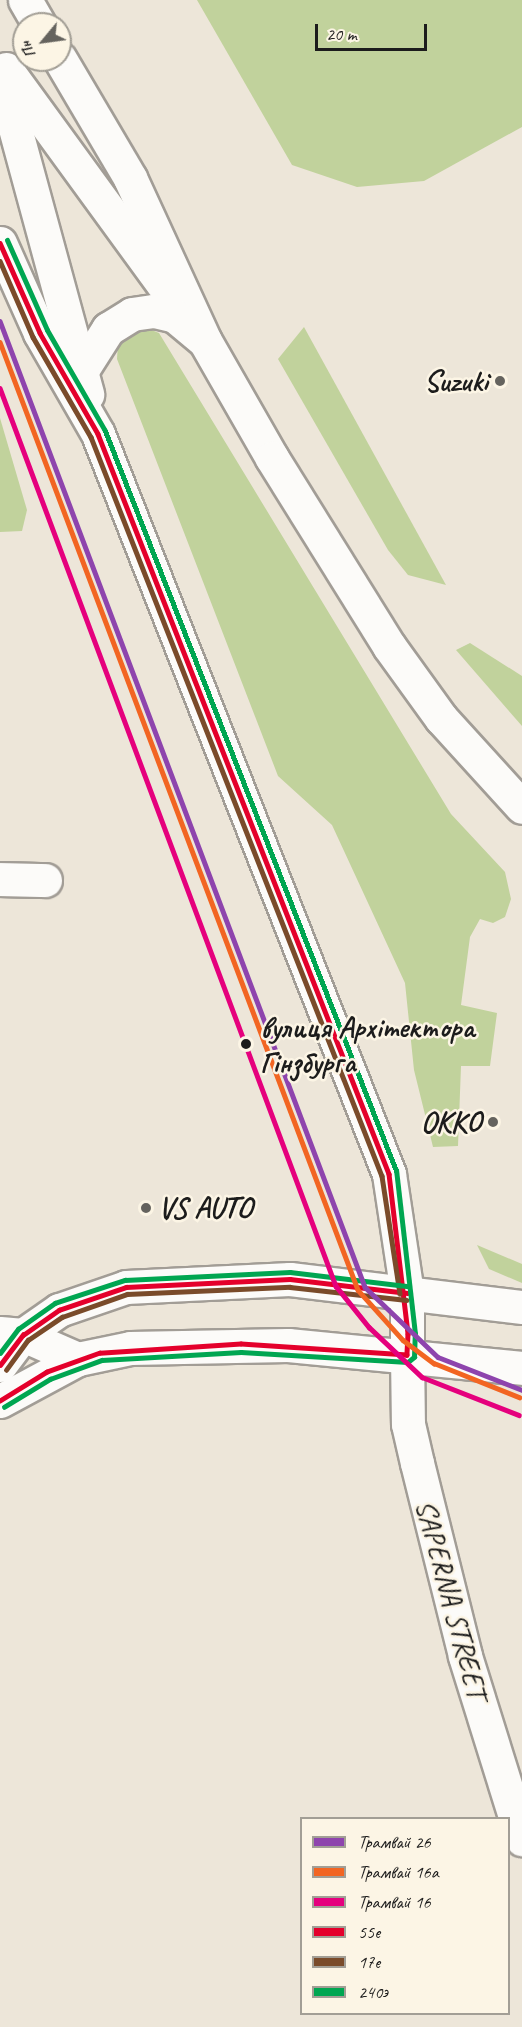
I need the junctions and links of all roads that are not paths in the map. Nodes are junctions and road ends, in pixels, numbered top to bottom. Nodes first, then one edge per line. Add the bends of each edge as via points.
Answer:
1 (0, 61) edge
2 (68, 72) edge
3 (0, 73) edge
4 (0, 243) edge
5 (205, 341) junction
6 (82, 370) junction
7 (94, 425) junction
8 (522, 807) edge
9 (0, 879) edge
10 (45, 880) dead end
11 (406, 1293) junction
12 (522, 1308) edge
13 (11, 1334) edge
14 (407, 1355) junction
15 (78, 1359) junction
16 (0, 1365) edge
17 (522, 1368) edge
18 (0, 1401) edge
19 (522, 1839) edge

1 - 5 main road
2 - 5 main road via 130,178
3 - 6 main road
4 - 7 main road via 40,333
5 - 6 main road via 175,316 154,310 132,314 108,329
5 - 8 main road via 389,646 441,717
6 - 7 main road
7 - 11 main road, SAPERNA STREET via 389,1174
9 - 10 main road
11 - 12 main road
11 - 13 main road via 290,1279 126,1287 80,1299
11 - 14 main road, SAPERNA STREET
13 - 15 main road
13 - 16 main road
14 - 15 main road via 241,1344 130,1348
14 - 17 main road
14 - 19 main road, SAPERNA STREET via 408,1424 417,1463 465,1656
15 - 18 main road

